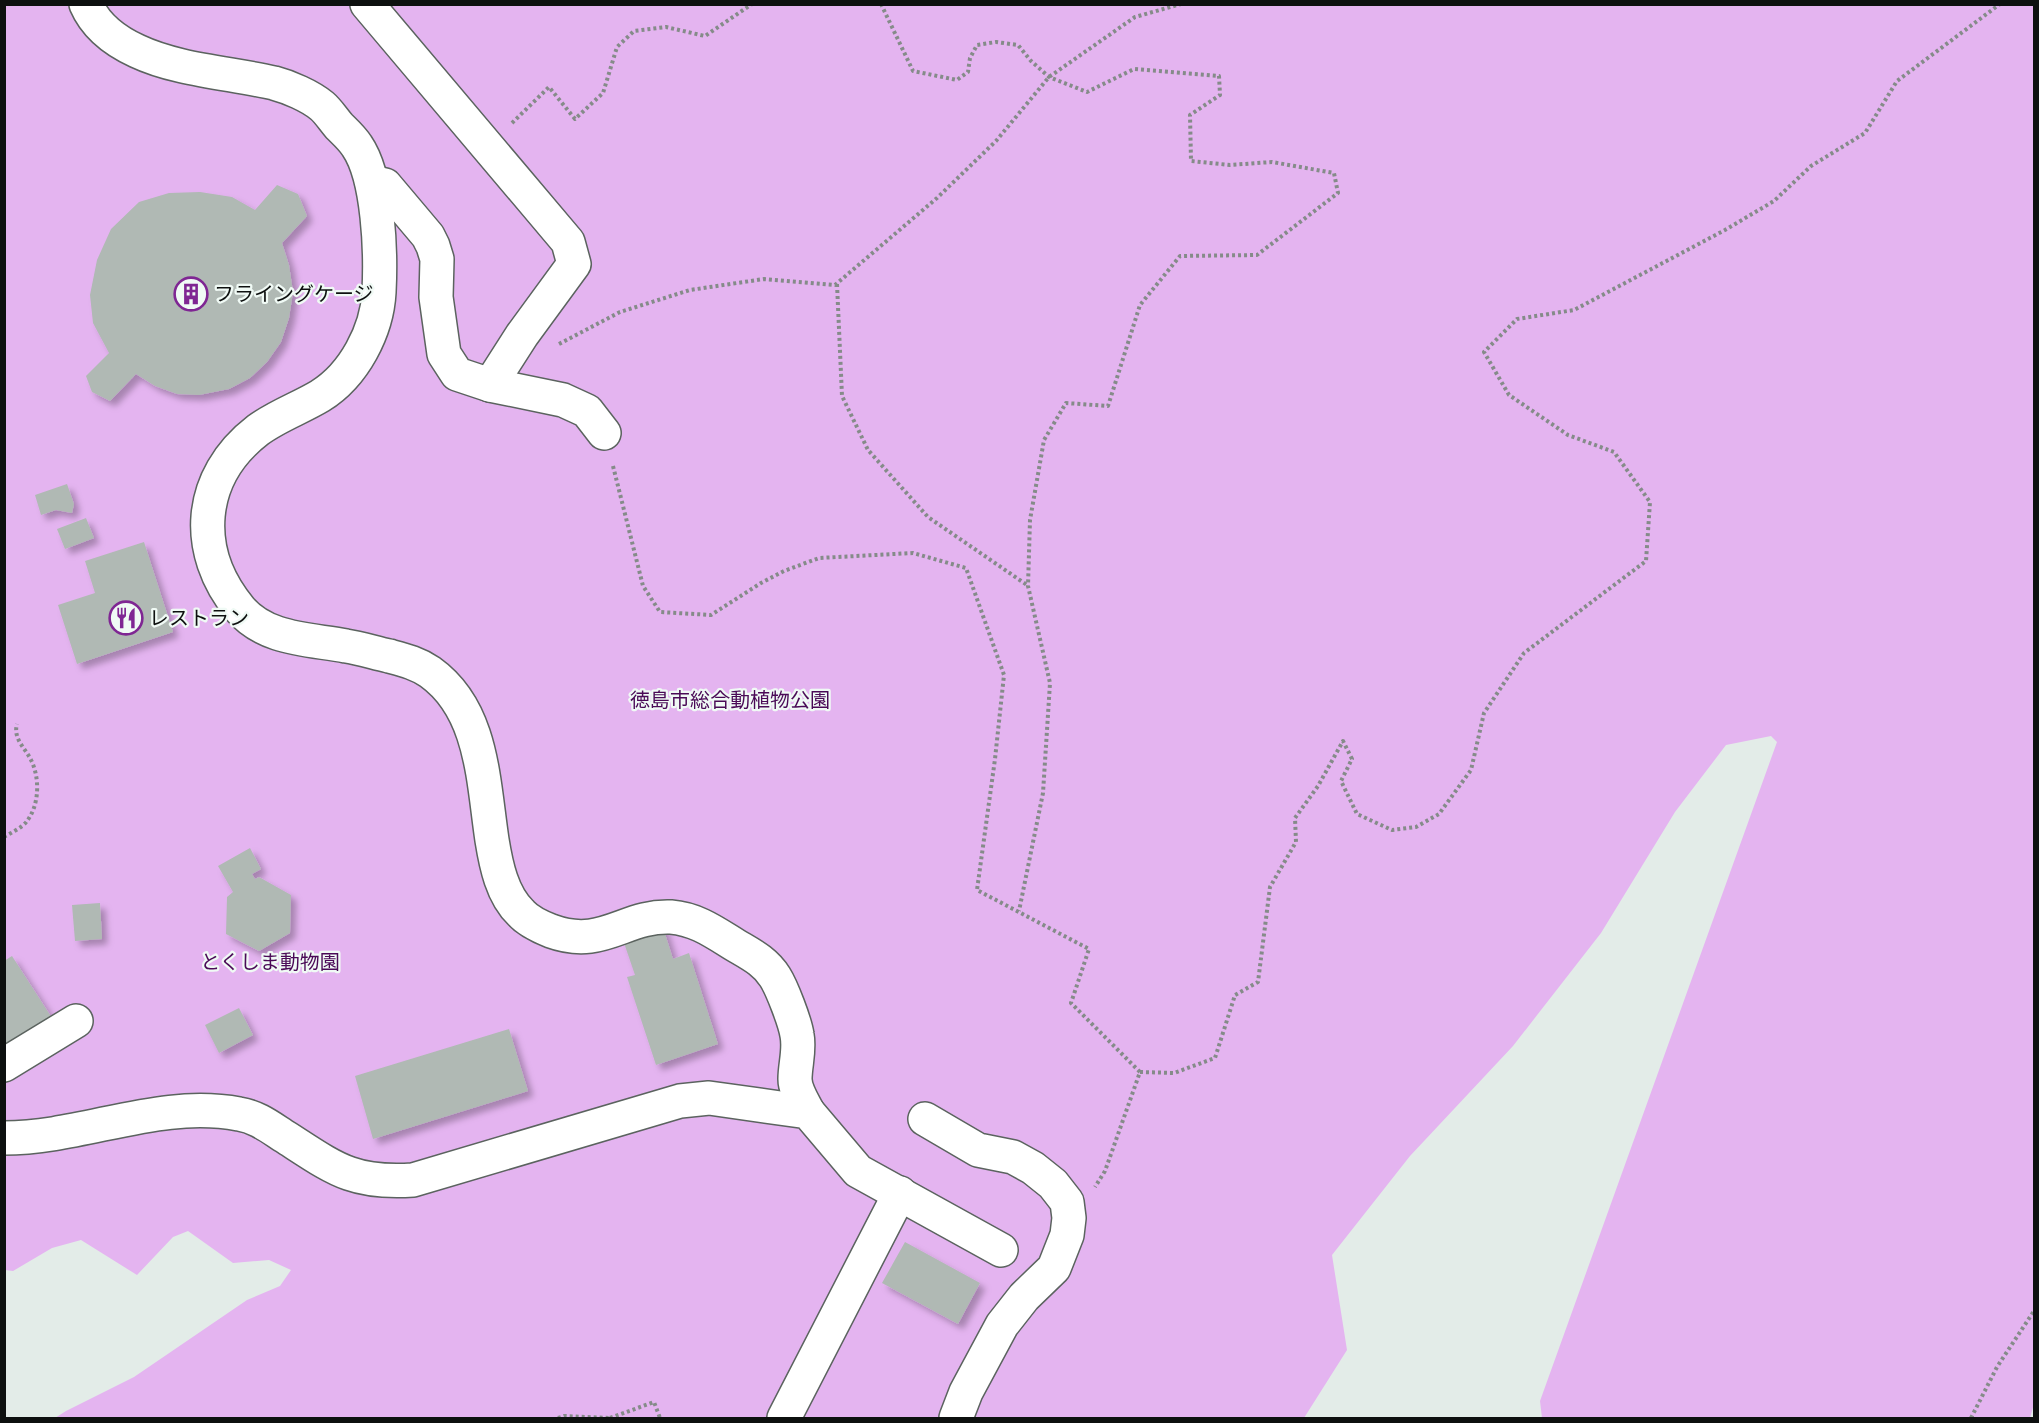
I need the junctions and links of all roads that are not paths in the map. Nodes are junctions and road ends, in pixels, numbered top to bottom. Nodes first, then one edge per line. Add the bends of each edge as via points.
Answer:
1 (86, 4) edge
2 (367, 4) edge
3 (372, 182) junction
4 (490, 385) junction
5 (604, 433) road end
6 (76, 1021) dead end
7 (4, 1065) edge
8 (808, 1112) junction
9 (925, 1119) dead end
10 (4, 1138) edge
11 (900, 1193) junction
12 (1001, 1250) dead end
13 (784, 1419) edge
14 (956, 1419) edge

1 - 3 lane via 92,18 118,42 153,59 280,85 319,103 359,148
2 - 4 lane via 568,242 574,264
3 - 4 lane via 385,185 433,246 444,354 457,374
3 - 8 lane via 379,296 369,338 347,373 325,394 260,429 234,453 217,482 207,514 209,553 225,588 242,612 262,627 295,638 416,663 459,700 472,727 480,760 496,862 506,892 521,914 546,929 572,937 597,936 645,920 694,920 764,962 777,980 797,1035 795,1083
4 - 5 lane via 563,400 588,411
6 - 7 lane
8 - 10 lane via 709,1098 680,1101 413,1180 392,1181 344,1173 257,1118 229,1113 184,1109 37,1137
8 - 11 lane via 858,1172
9 - 14 lane via 978,1150 1013,1157 1033,1168 1067,1202 1069,1218 1067,1236 1054,1268 1002,1326 966,1392
11 - 12 lane
11 - 13 lane

